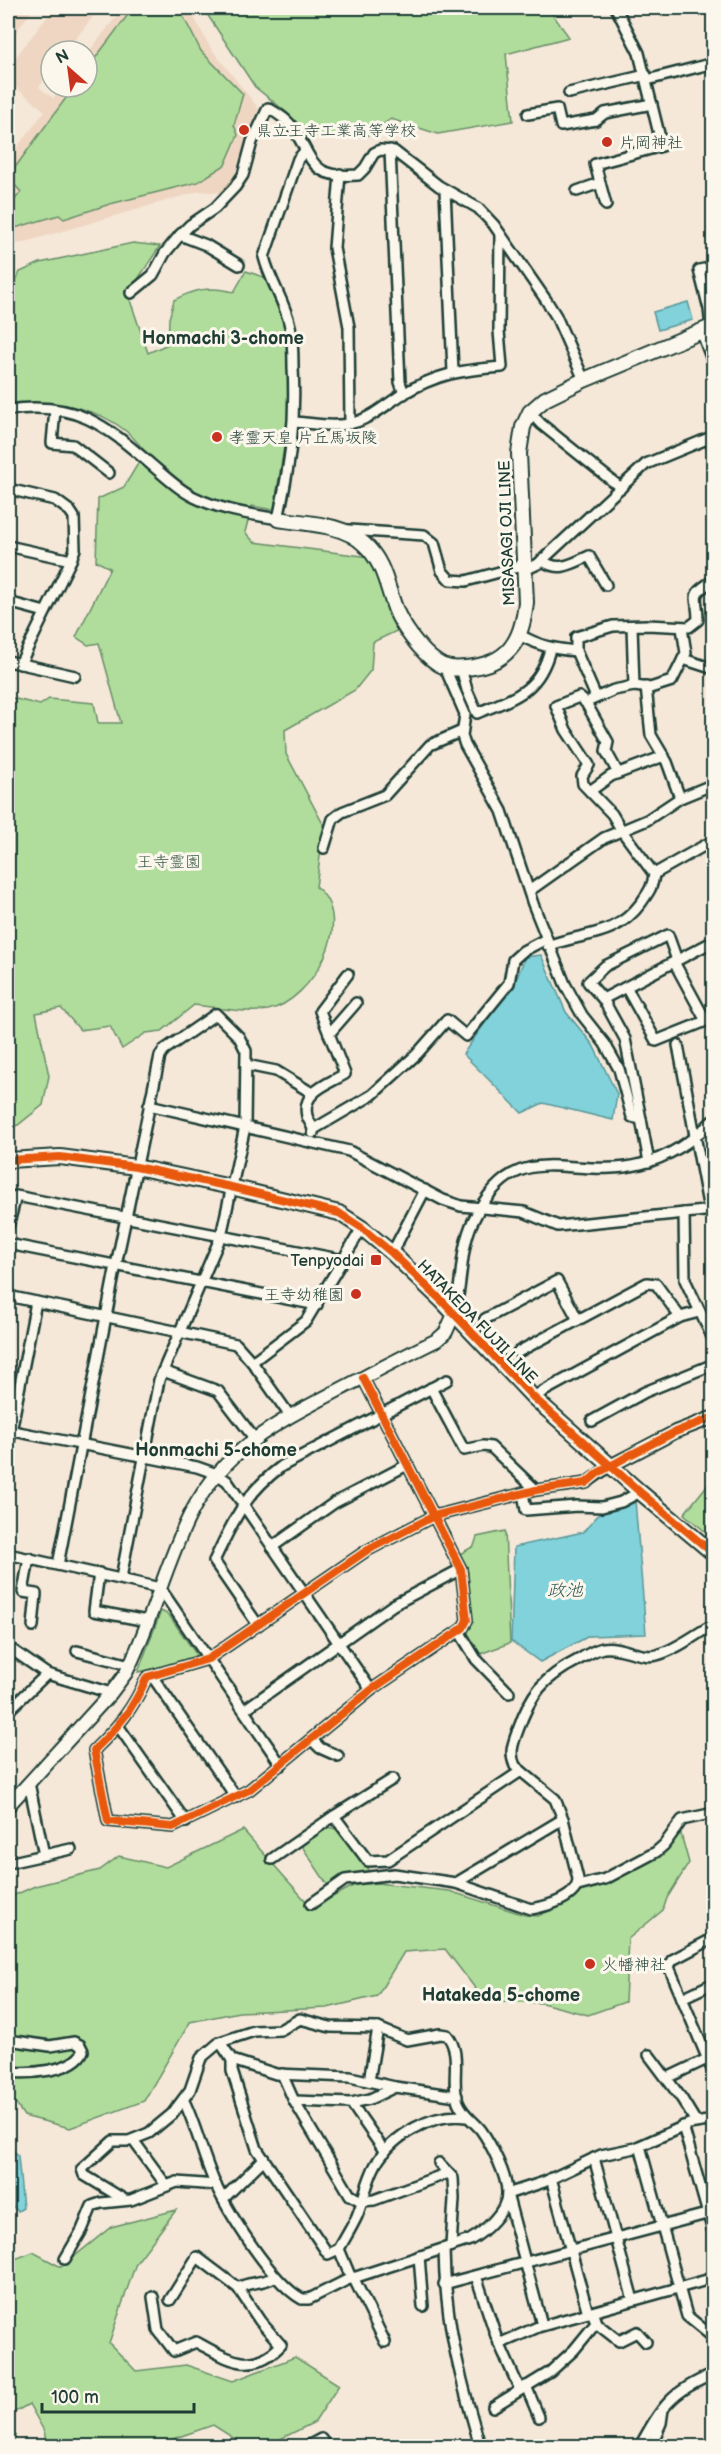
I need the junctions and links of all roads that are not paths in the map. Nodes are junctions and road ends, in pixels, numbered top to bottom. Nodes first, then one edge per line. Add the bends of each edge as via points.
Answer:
1 (616, 8) edge
2 (714, 63) edge
3 (646, 78) junction
4 (569, 93) dead end
5 (652, 104) junction
6 (528, 114) dead end
7 (390, 150) junction
8 (305, 151) junction
9 (340, 174) junction
10 (600, 183) junction
11 (445, 190) junction
12 (577, 191) dead end
13 (606, 205) dead end
14 (500, 234) junction
15 (180, 235) junction
16 (239, 265) dead end
17 (714, 267) edge
18 (131, 293) dead end
19 (708, 328) edge
20 (714, 365) edge
21 (453, 372) junction
22 (584, 380) junction
23 (404, 394) junction
24 (10, 408) edge
25 (55, 410) junction
26 (530, 412) junction
27 (294, 422) junction
28 (350, 423) junction
29 (711, 437) edge
30 (714, 450) edge
31 (109, 473) dead end
32 (621, 488) junction
33 (8, 489) edge
34 (278, 519) junction
35 (342, 530) junction
36 (8, 546) edge
37 (71, 560) junction
38 (542, 560) junction
39 (525, 568) junction
40 (714, 580) edge
41 (606, 585) dead end
42 (8, 602) edge
43 (45, 612) junction
44 (632, 626) junction
45 (682, 628) junction
46 (520, 635) junction
47 (550, 649) junction
48 (576, 651) junction
49 (683, 659) junction
50 (8, 661) edge
51 (20, 663) junction
52 (712, 665) edge
53 (445, 668) junction
54 (461, 668) junction
55 (75, 675) dead end
56 (634, 686) junction
57 (646, 687) junction
58 (596, 698) junction
59 (586, 703) junction
60 (462, 730) junction
61 (664, 756) junction
62 (618, 773) junction
63 (714, 784) edge
64 (590, 791) junction
65 (680, 798) junction
66 (622, 831) junction
67 (324, 848) dead end
68 (714, 848) edge
69 (654, 874) junction
70 (529, 891) junction
71 (714, 941) edge
72 (547, 943) junction
73 (676, 961) junction
74 (348, 974) dead end
75 (626, 987) junction
76 (603, 999) junction
77 (356, 1003) dead end
78 (329, 1034) junction
79 (678, 1045) dead end
80 (246, 1065) junction
81 (312, 1093) junction
82 (149, 1105) junction
83 (641, 1119) junction
84 (714, 1119) edge
85 (245, 1127) junction
86 (314, 1129) junction
87 (696, 1136) junction
88 (311, 1142) junction
89 (8, 1160) edge
90 (649, 1162) junction
91 (136, 1167) junction
92 (231, 1187) junction
93 (425, 1190) junction
94 (480, 1208) junction
95 (712, 1211) edge
96 (684, 1213) junction
97 (126, 1217) junction
98 (8, 1227) edge
99 (362, 1228) junction
100 (221, 1236) junction
101 (8, 1244) edge
102 (392, 1253) junction
103 (344, 1260) junction
104 (116, 1265) junction
105 (201, 1282) junction
106 (8, 1296) edge
107 (36, 1302) junction
108 (316, 1305) junction
109 (454, 1314) junction
110 (714, 1314) edge
111 (106, 1316) junction
112 (701, 1316) junction
113 (680, 1317) junction
114 (485, 1319) dead end
115 (578, 1320) junction
116 (180, 1331) junction
117 (714, 1341) edge
118 (518, 1352) dead end
119 (252, 1362) junction
120 (714, 1364) edge
121 (163, 1371) junction
122 (363, 1378) junction
123 (447, 1380) dead end
124 (431, 1388) junction
125 (533, 1398) junction
126 (381, 1414) junction
127 (290, 1416) junction
128 (714, 1417) edge
129 (592, 1421) dead end
130 (9, 1430) edge
131 (254, 1438) junction
132 (82, 1444) junction
133 (8, 1447) edge
134 (145, 1456) junction
135 (407, 1465) junction
136 (610, 1466) junction
137 (217, 1474) junction
138 (536, 1490) junction
139 (640, 1492) junction
140 (523, 1493) junction
141 (243, 1505) junction
142 (434, 1516) junction
143 (272, 1547) junction
144 (8, 1554) edge
145 (714, 1554) edge
146 (29, 1558) junction
147 (58, 1565) junction
148 (461, 1569) junction
149 (99, 1573) junction
150 (122, 1578) junction
151 (160, 1588) junction
152 (304, 1593) junction
153 (147, 1622) junction
154 (714, 1624) edge
155 (258, 1625) junction
156 (33, 1626) dead end
157 (459, 1631) junction
158 (339, 1644) junction
159 (8, 1647) edge
160 (77, 1652) dead end
161 (208, 1659) junction
162 (130, 1665) junction
163 (47, 1674) junction
164 (152, 1676) junction
165 (371, 1690) junction
166 (111, 1693) junction
167 (509, 1693) dead end
168 (244, 1710) junction
169 (8, 1712) edge
170 (119, 1727) junction
171 (312, 1740) junction
172 (338, 1756) dead end
173 (281, 1765) junction
174 (521, 1771) junction
175 (393, 1779) dead end
176 (29, 1783) junction
177 (236, 1797) junction
178 (8, 1806) edge
179 (714, 1813) edge
180 (334, 1816) junction
181 (563, 1820) junction
182 (186, 1822) junction
183 (71, 1849) dead end
184 (44, 1855) junction
185 (272, 1859) dead end
186 (378, 1861) junction
187 (8, 1863) edge
188 (377, 1875) junction
189 (456, 1883) junction
190 (578, 1886) junction
191 (311, 1904) dead end
192 (714, 1938) edge
193 (714, 1983) edge
194 (682, 1998) junction
195 (378, 2028) junction
196 (8, 2040) edge
197 (220, 2042) junction
198 (649, 2055) dead end
199 (232, 2060) junction
200 (707, 2060) junction
201 (8, 2072) edge
202 (282, 2074) junction
203 (714, 2074) edge
204 (667, 2078) junction
205 (369, 2081) junction
206 (395, 2088) junction
207 (457, 2096) junction
208 (184, 2101) junction
209 (294, 2101) junction
210 (351, 2103) junction
211 (466, 2117) junction
212 (714, 2120) edge
213 (696, 2122) junction
214 (683, 2126) junction
215 (133, 2140) junction
216 (640, 2146) junction
217 (386, 2152) junction
218 (594, 2158) junction
219 (264, 2159) junction
220 (439, 2163) dead end
221 (448, 2173) junction
222 (551, 2178) junction
223 (166, 2185) junction
224 (216, 2186) junction
225 (507, 2194) junction
226 (223, 2199) junction
227 (125, 2200) junction
228 (361, 2202) junction
229 (711, 2213) edge
230 (662, 2226) junction
231 (714, 2235) edge
232 (616, 2238) junction
233 (447, 2247) junction
234 (339, 2248) junction
235 (571, 2250) junction
236 (419, 2256) junction
237 (65, 2259) dead end
238 (526, 2263) junction
239 (476, 2276) junction
240 (274, 2277) junction
241 (352, 2278) junction
242 (714, 2278) edge
243 (444, 2284) junction
244 (238, 2288) junction
245 (679, 2288) junction
246 (153, 2297) dead end
247 (170, 2300) dead end
248 (633, 2300) junction
249 (423, 2306) dead end
250 (590, 2312) junction
251 (596, 2323) junction
252 (542, 2325) junction
253 (714, 2338) edge
254 (385, 2342) dead end
255 (646, 2342) dead end
256 (499, 2344) junction
257 (714, 2374) edge
258 (523, 2388) junction
259 (493, 2407) dead end
260 (663, 2407) junction
261 (538, 2416) dead end
262 (308, 2446) edge
263 (326, 2446) edge
264 (483, 2446) edge
265 (640, 2446) edge
266 (651, 2446) edge

1 - 3 street via 639,53
2 - 3 street
3 - 4 street
3 - 5 street
5 - 6 street via 561,126 557,109
5 - 10 street via 662,146 595,164
7 - 9 street via 374,153 362,173
7 - 11 street
7 - 23 street via 400,382
8 - 9 street via 319,170
8 - 15 street via 293,127 268,108 235,187
8 - 27 street via 298,159 264,257 290,325
9 - 28 street via 334,248 349,327
10 - 12 street
10 - 13 street
11 - 14 street via 478,208
11 - 21 street
14 - 21 street via 501,367
14 - 22 street via 556,316
15 - 16 street
15 - 18 street via 153,274
17 - 19 street via 699,270 709,309
19 - 20 street
19 - 22 main road
21 - 23 street
22 - 26 main road via 545,399
23 - 28 street via 364,419
24 - 25 street
25 - 31 street via 52,443 73,445
25 - 34 street via 82,415 111,430 193,497
26 - 32 street
26 - 39 main road, MISASAGI OJI LINE via 519,453
27 - 28 street
27 - 34 street via 290,465
29 - 30 street
29 - 32 street via 654,459
32 - 38 street
33 - 37 street via 55,500 70,511 74,517 75,549
34 - 35 main road
35 - 39 street via 424,535 434,543 442,571 450,580 466,581
35 - 53 main road via 364,543 375,556 402,623 429,657
36 - 37 street
37 - 43 street
38 - 39 street
38 - 41 street via 559,567 589,556
39 - 46 main road, MISASAGI OJI LINE via 526,602
40 - 45 street via 695,596 698,620
42 - 43 street
43 - 51 street
44 - 45 street
44 - 48 street via 613,626 576,637
44 - 56 street
45 - 49 street via 686,653
46 - 47 street
46 - 54 main road via 513,647 494,661
47 - 48 street
47 - 54 street via 545,665 526,692 477,713
48 - 58 street
49 - 52 street
49 - 57 street via 672,681
50 - 51 street
51 - 55 street
53 - 54 main road
53 - 60 street via 465,714
56 - 57 street
56 - 58 street
57 - 61 street via 651,735
58 - 59 street
59 - 62 street via 608,742 606,751
59 - 64 street via 579,697 556,706 589,765 581,779
60 - 67 street via 430,745 385,795 333,819
60 - 70 street via 465,745 502,811
61 - 62 street
61 - 65 street
62 - 64 street
63 - 65 street
64 - 66 street
65 - 66 street
66 - 69 street
66 - 70 street via 592,846
68 - 69 street via 709,843
69 - 72 street via 653,886 616,927
70 - 72 street
71 - 73 street
72 - 83 street via 574,1002 619,1069 632,1117
72 - 86 street via 523,951 513,960 509,982 466,1036 447,1020 372,1095
73 - 75 street
73 - 75 street via 706,1021 656,1041
73 - 76 street via 668,935 605,966 588,982
74 - 78 street via 320,1011
75 - 76 street
76 - 83 street via 625,1038
77 - 78 street
78 - 81 street via 345,1074
79 - 87 street
80 - 81 street via 276,1071
80 - 82 street via 244,1043 216,1014 164,1050
80 - 85 street
81 - 86 street via 307,1114
82 - 85 street
82 - 91 street
83 - 90 street
84 - 87 street
85 - 88 street
85 - 92 street
86 - 88 street
87 - 90 street via 681,1148
87 - 95 street
88 - 93 street via 349,1151
89 - 91 main road, HATAKEDA FUJII LINE via 60,1157
90 - 94 street via 613,1167 527,1168 506,1177
91 - 92 main road, HATAKEDA FUJII LINE
91 - 97 street
92 - 99 main road, HATAKEDA FUJII LINE via 339,1213
92 - 100 street
93 - 94 street via 461,1206
93 - 102 street
94 - 96 street via 524,1212 558,1226
94 - 109 street via 462,1255
95 - 96 street
96 - 112 street via 685,1280
97 - 98 street via 16,1196
97 - 100 street
97 - 104 street
99 - 102 main road, HATAKEDA FUJII LINE
99 - 103 street
100 - 103 street
100 - 105 street
101 - 104 street
102 - 109 main road, HATAKEDA FUJII LINE
103 - 108 street
104 - 105 street
104 - 111 street
105 - 108 street
105 - 116 street
106 - 107 street
107 - 111 street
107 - 130 street
108 - 119 street via 306,1320
109 - 122 street via 446,1332 437,1340
109 - 125 main road, HATAKEDA FUJII LINE
110 - 112 street
111 - 116 street
111 - 132 street
112 - 113 street
112 - 117 street
113 - 115 street via 656,1284 647,1283
113 - 125 street
114 - 115 street via 557,1281
115 - 118 street
116 - 119 street via 236,1344
116 - 121 street
119 - 127 street
120 - 129 street via 645,1392
121 - 131 street via 219,1391
121 - 134 street
122 - 126 street
122 - 127 street
123 - 124 street
124 - 126 street
124 - 138 street via 464,1450 491,1447
125 - 136 main road, HATAKEDA FUJII LINE
126 - 135 street
126 - 141 street via 282,1466 264,1479
127 - 131 street
128 - 136 street via 675,1432
130 - 132 street
130 - 133 street
131 - 137 street
132 - 134 street
132 - 147 street
134 - 137 street
134 - 150 street
135 - 142 street
135 - 143 street via 334,1503
136 - 138 street via 586,1483
136 - 139 main road, HATAKEDA FUJII LINE
137 - 141 street
137 - 151 street via 191,1514
138 - 140 street
139 - 140 street via 602,1507 526,1510
139 - 145 main road, HATAKEDA FUJII LINE
140 - 142 street
141 - 143 street
141 - 155 street via 214,1561
142 - 148 street
142 - 152 street via 366,1551
143 - 152 street
144 - 146 street
146 - 147 street
146 - 156 street via 23,1592 36,1594
147 - 149 street
148 - 157 street via 467,1620
148 - 158 street via 408,1595
149 - 150 street
149 - 153 street via 94,1611
150 - 151 street
151 - 153 street
151 - 161 street
152 - 155 street
152 - 158 street
153 - 162 street
154 - 174 street via 656,1655 603,1648 552,1675 526,1705 512,1748 512,1759
155 - 161 street
157 - 165 street
157 - 167 street via 476,1659
158 - 165 street
158 - 168 street
159 - 163 street
160 - 162 street
161 - 164 street
161 - 168 street
162 - 166 street
163 - 166 street
163 - 169 street
164 - 170 street via 147,1677
164 - 177 street
165 - 171 street
166 - 176 street
168 - 173 street
170 - 182 street
170 - 182 street via 94,1750 108,1821 173,1827
171 - 172 street
171 - 173 street
173 - 177 street
174 - 181 street via 555,1799
174 - 186 street via 388,1860
175 - 180 street
176 - 178 street
176 - 184 street
177 - 182 street
179 - 190 street via 682,1820 656,1852 605,1879
180 - 185 street
180 - 186 street via 368,1862
181 - 189 street
181 - 190 street
183 - 184 street
184 - 187 street
186 - 188 street
188 - 189 street
188 - 191 street via 345,1880
189 - 190 street via 531,1909 558,1901
192 - 194 street via 672,1960 669,1967
193 - 194 street
194 - 200 street
195 - 197 street via 330,2027 300,2019 280,2030 254,2031
195 - 205 street
195 - 207 street via 407,2040 447,2035 456,2058
196 - 201 street via 50,2046 74,2042 83,2051 64,2066 35,2073
197 - 199 street
197 - 208 street via 201,2058
198 - 204 street
199 - 202 street
199 - 219 street via 250,2131
200 - 203 street
200 - 204 street
202 - 205 street
202 - 209 street
204 - 213 street
205 - 206 street
206 - 207 street
206 - 210 street
207 - 211 street
208 - 215 street via 159,2127
208 - 224 street
209 - 210 street
209 - 228 street via 350,2195
210 - 217 street
211 - 217 street via 424,2123
211 - 225 street via 485,2136
212 - 213 street
213 - 214 street
214 - 216 street
214 - 229 street
215 - 223 street
215 - 227 street via 113,2141 82,2169 84,2175
216 - 218 street
216 - 230 street
217 - 228 street via 377,2163
218 - 222 street
218 - 232 street
219 - 226 street
219 - 234 street via 328,2254
220 - 221 street
221 - 228 street
221 - 233 street via 453,2178 454,2199
222 - 225 street
222 - 235 street
223 - 224 street via 186,2181
223 - 227 street
224 - 226 street
225 - 233 street via 503,2206 480,2234
225 - 238 street
226 - 240 street
227 - 237 street via 93,2206
228 - 234 street
229 - 230 street
229 - 231 street
230 - 232 street
230 - 245 street
232 - 235 street
232 - 248 street
233 - 236 street
233 - 243 street
234 - 241 street
235 - 238 street
235 - 250 street
236 - 241 street
236 - 249 street
238 - 239 street
238 - 252 street
239 - 243 street
239 - 256 street
240 - 241 street via 302,2300
240 - 244 street
241 - 254 street
242 - 245 street
243 - 264 street via 461,2381
244 - 246 street via 281,2344 262,2360 234,2361 196,2342 174,2351 158,2330
244 - 247 street via 197,2257
245 - 248 street
245 - 253 street via 687,2316
248 - 250 street
250 - 251 street
250 - 252 street
251 - 255 street via 619,2341 637,2332
251 - 258 street via 564,2361
252 - 256 street
256 - 258 street
257 - 260 street via 679,2392
258 - 259 street
258 - 261 street
260 - 265 street
260 - 266 street
262 - 263 street via 321,2439

